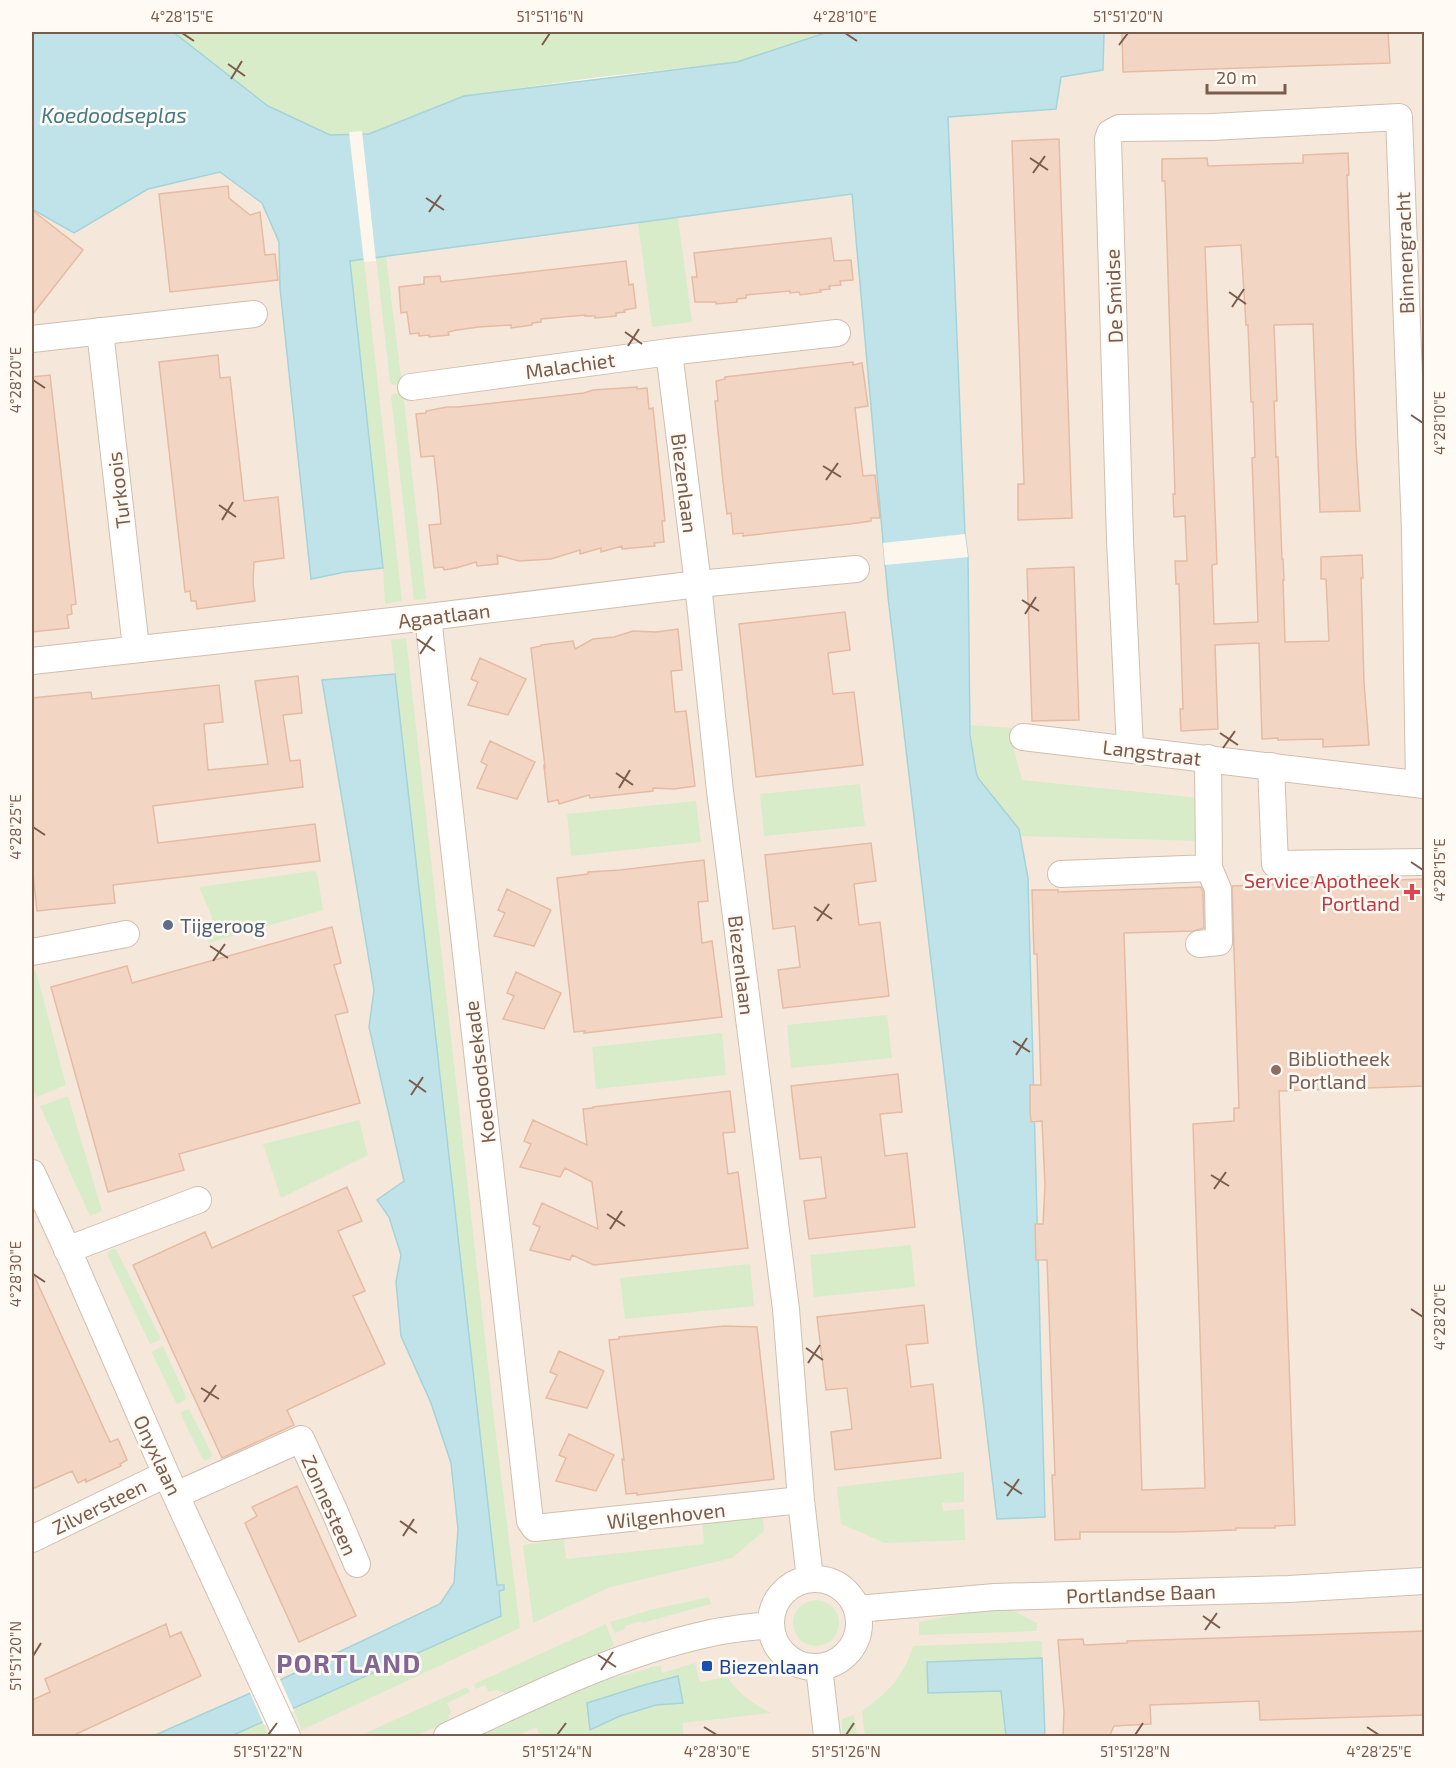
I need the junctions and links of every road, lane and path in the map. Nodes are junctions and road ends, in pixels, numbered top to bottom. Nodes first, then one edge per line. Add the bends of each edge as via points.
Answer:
1 (1399, 117) joint
2 (254, 314) dead end
3 (100, 331) junction
4 (837, 333) dead end
5 (32, 339) edge
6 (669, 352) junction
7 (411, 387) dead end
8 (856, 568) dead end
9 (698, 584) junction
10 (428, 617) junction
11 (136, 648) junction
12 (32, 661) edge
13 (1023, 737) dead end
14 (1130, 749) junction
15 (1208, 758) junction
16 (1271, 766) junction
17 (1422, 784) edge
18 (1425, 862) edge
19 (1209, 868) junction
20 (1061, 874) dead end
21 (126, 934) dead end
22 (1198, 944) dead end
23 (32, 952) edge
24 (32, 1173) edge
25 (198, 1200) dead end
26 (67, 1250) junction
27 (171, 1485) junction
28 (801, 1500) junction
29 (532, 1526) joint
30 (32, 1539) edge
31 (357, 1564) dead end
32 (810, 1580) junction
33 (1425, 1581) edge
34 (857, 1609) junction
35 (771, 1625) junction
36 (819, 1667) junction
37 (286, 1734) edge
38 (447, 1737) edge
39 (827, 1737) edge

1 - 14 street, De Smidse via 1119,128 1110,133 1119,509
1 - 17 street, Binnengracht
2 - 3 street
3 - 5 street
3 - 11 street, Turkoois
4 - 6 street, Malachiet
6 - 7 street, Malachiet
6 - 9 street, Biezenlaan
8 - 9 street, Agaatlaan
9 - 10 street, Agaatlaan
9 - 28 street, Biezenlaan via 720,791 786,1310
10 - 11 street, Agaatlaan
10 - 29 street, Koedoodsekade
11 - 12 street, Agaatlaan
13 - 14 street, Langstraat
14 - 15 street, Langstraat
15 - 16 street, Langstraat
15 - 19 street
16 - 17 street, Langstraat
16 - 18 street via 1275,864
19 - 20 street
19 - 22 street via 1218,889 1220,942
21 - 23 street
24 - 26 street, Onyxlaan
25 - 26 street
26 - 27 street, Onyxlaan
27 - 30 street, Zilversteen
27 - 31 street, Zonnesteen via 300,1439
27 - 37 street, Onyxlaan
28 - 29 street, Wilgenhoven
28 - 32 street, Biezenlaan
32 - 34 street via 839,1586
32 - 35 street via 782,1594
33 - 34 street, Portlandse Baan via 995,1597
34 - 36 street via 860,1620 855,1642 841,1660
35 - 36 street via 775,1642 786,1657 801,1665
35 - 38 street via 707,1634 637,1653
36 - 39 street

